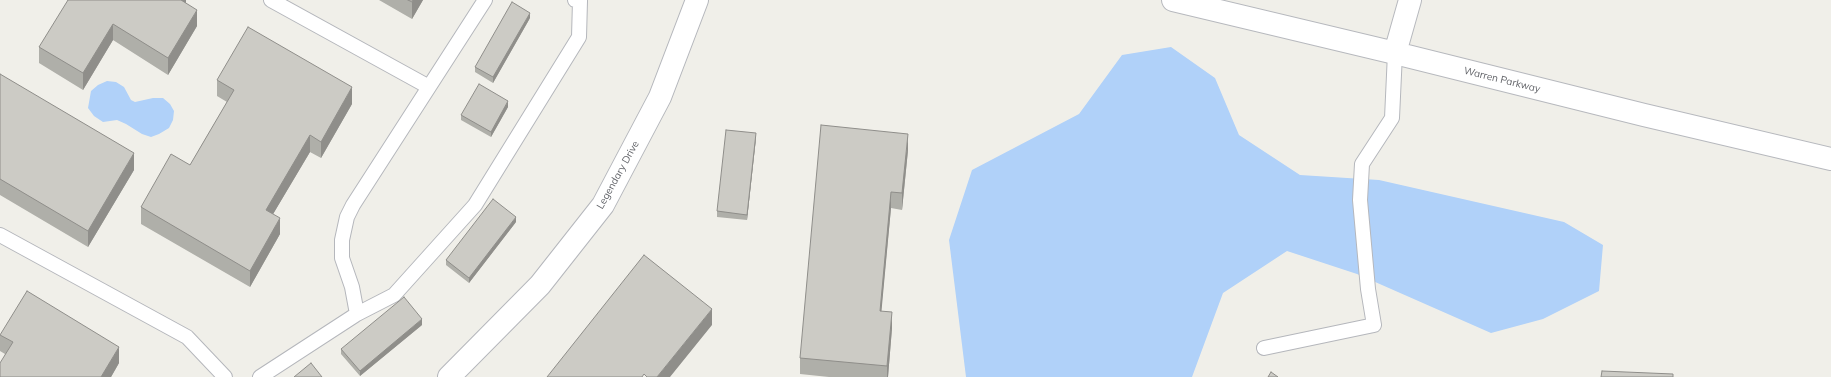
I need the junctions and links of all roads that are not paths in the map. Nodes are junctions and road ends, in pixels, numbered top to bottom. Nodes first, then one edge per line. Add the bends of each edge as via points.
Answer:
1 (271, 0) edge
2 (485, 0) edge
3 (575, 0) edge
4 (697, 0) edge
5 (1173, 0) edge
6 (1410, 0) edge
7 (1395, 53) junction
8 (429, 86) junction
9 (1831, 159) edge
10 (0, 235) edge
11 (357, 314) junction
12 (1264, 348) dead end
13 (225, 377) edge
14 (260, 377) edge
15 (449, 377) edge

1 - 8 lane
2 - 8 lane
3 - 11 lane via 580,1 578,37 474,206 394,295
4 - 15 main road, Legendary Drive via 660,97 603,205 540,285
5 - 7 main road, Warren Parkway
6 - 7 main road
7 - 9 main road, Warren Parkway
7 - 12 lane via 1392,118 1362,164 1360,200 1374,325
8 - 11 lane via 347,217 342,240 342,258 352,287
10 - 13 lane via 187,337
11 - 14 lane

